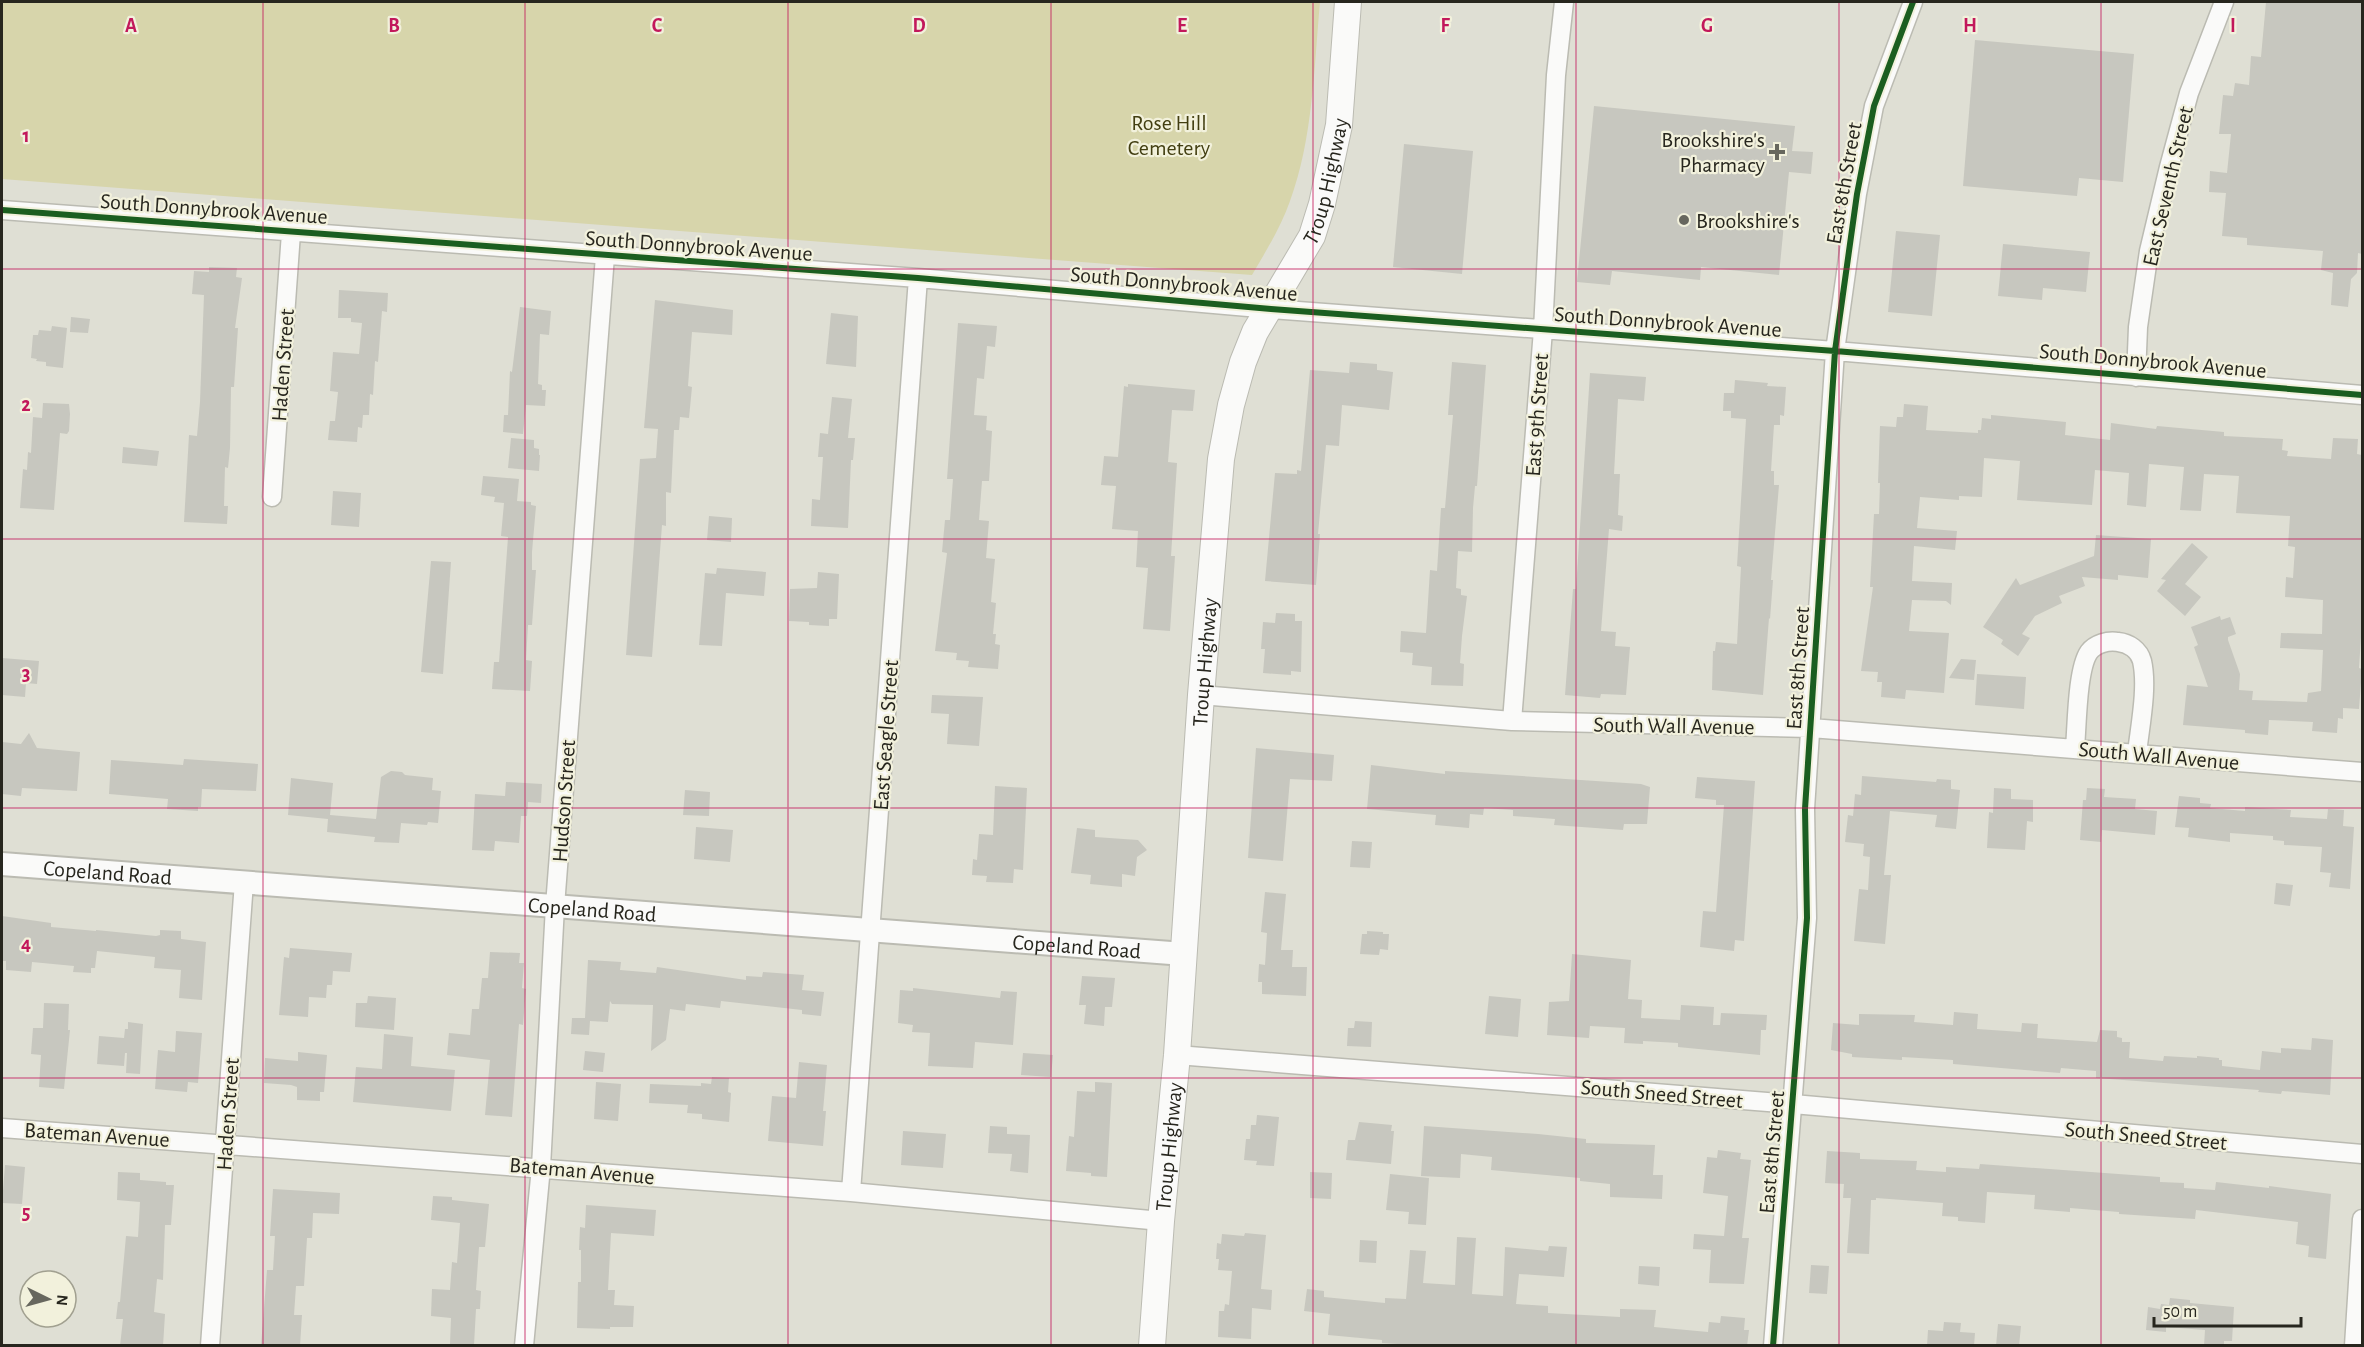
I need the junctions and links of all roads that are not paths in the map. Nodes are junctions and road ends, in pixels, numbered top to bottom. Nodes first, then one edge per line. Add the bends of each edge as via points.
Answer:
1 (1348, 2) edge
2 (1564, 2) edge
3 (1912, 2) edge
4 (2224, 2) edge
5 (2, 210) edge
6 (291, 233) junction
7 (605, 256) junction
8 (918, 278) junction
9 (1271, 309) junction
10 (1543, 330) junction
11 (1835, 351) junction
12 (2136, 377) junction
13 (2362, 395) edge
14 (272, 497) dead end
15 (1201, 695) junction
16 (1512, 721) junction
17 (1811, 728) junction
18 (2074, 748) junction
19 (2138, 753) junction
20 (2362, 772) edge
21 (2, 864) edge
22 (244, 882) junction
23 (555, 906) junction
24 (871, 931) junction
25 (1184, 954) junction
26 (1177, 1055) junction
27 (1793, 1104) junction
28 (2, 1128) edge
29 (224, 1143) junction
30 (2362, 1155) edge
31 (541, 1167) junction
32 (851, 1192) junction
33 (2362, 1219) edge
34 (1161, 1221) junction
35 (210, 1346) edge
36 (524, 1346) edge
37 (1152, 1346) edge
38 (1773, 1346) edge
39 (2354, 1346) edge

1 - 9 main road, Troup Highway via 1339,125 1322,204 1312,236
2 - 10 street, East 9th Street via 1556,75
3 - 11 street, East 8th Street via 1874,106
4 - 12 street, East Seventh Street via 2189,93 2149,251 2138,327
5 - 6 street, South Donnybrook Avenue
6 - 7 street, South Donnybrook Avenue
6 - 14 street, Haden Street
7 - 8 street, South Donnybrook Avenue
7 - 23 street, Hudson Street
8 - 9 street, South Donnybrook Avenue
8 - 24 street, East Seagle Street
9 - 10 street, South Donnybrook Avenue
9 - 15 main road, Troup Highway via 1243,362 1221,459
10 - 11 street, South Donnybrook Avenue
10 - 16 street, East 9th Street
11 - 12 street, South Donnybrook Avenue
11 - 17 street, East 8th Street
12 - 13 street, South Donnybrook Avenue
15 - 16 street, South Wall Avenue
15 - 25 main road, Troup Highway
16 - 17 street, South Wall Avenue
17 - 18 street, South Wall Avenue
17 - 27 street, East 8th Street via 1805,808 1807,918
18 - 19 street, South Wall Avenue
18 - 19 street via 2082,667 2098,644 2117,641 2133,646 2141,658 2144,676
19 - 20 street, South Wall Avenue
21 - 22 street, Copeland Road
22 - 23 street, Copeland Road
22 - 29 street, Haden Street
23 - 24 street, Copeland Road
23 - 31 street, Hudson Street
24 - 25 street, Copeland Road
24 - 32 street, East Seagle Street
25 - 26 main road, Troup Highway
26 - 27 street, South Sneed Street
26 - 34 main road, Troup Highway
27 - 30 street, South Sneed Street
27 - 38 street, East 8th Street
28 - 29 street, Bateman Avenue
29 - 31 street, Bateman Avenue
29 - 35 street, Haden Street
31 - 32 street, Bateman Avenue
31 - 36 street, Hudson Street
32 - 34 street, Bateman Avenue
33 - 39 street
34 - 37 main road, Troup Highway

